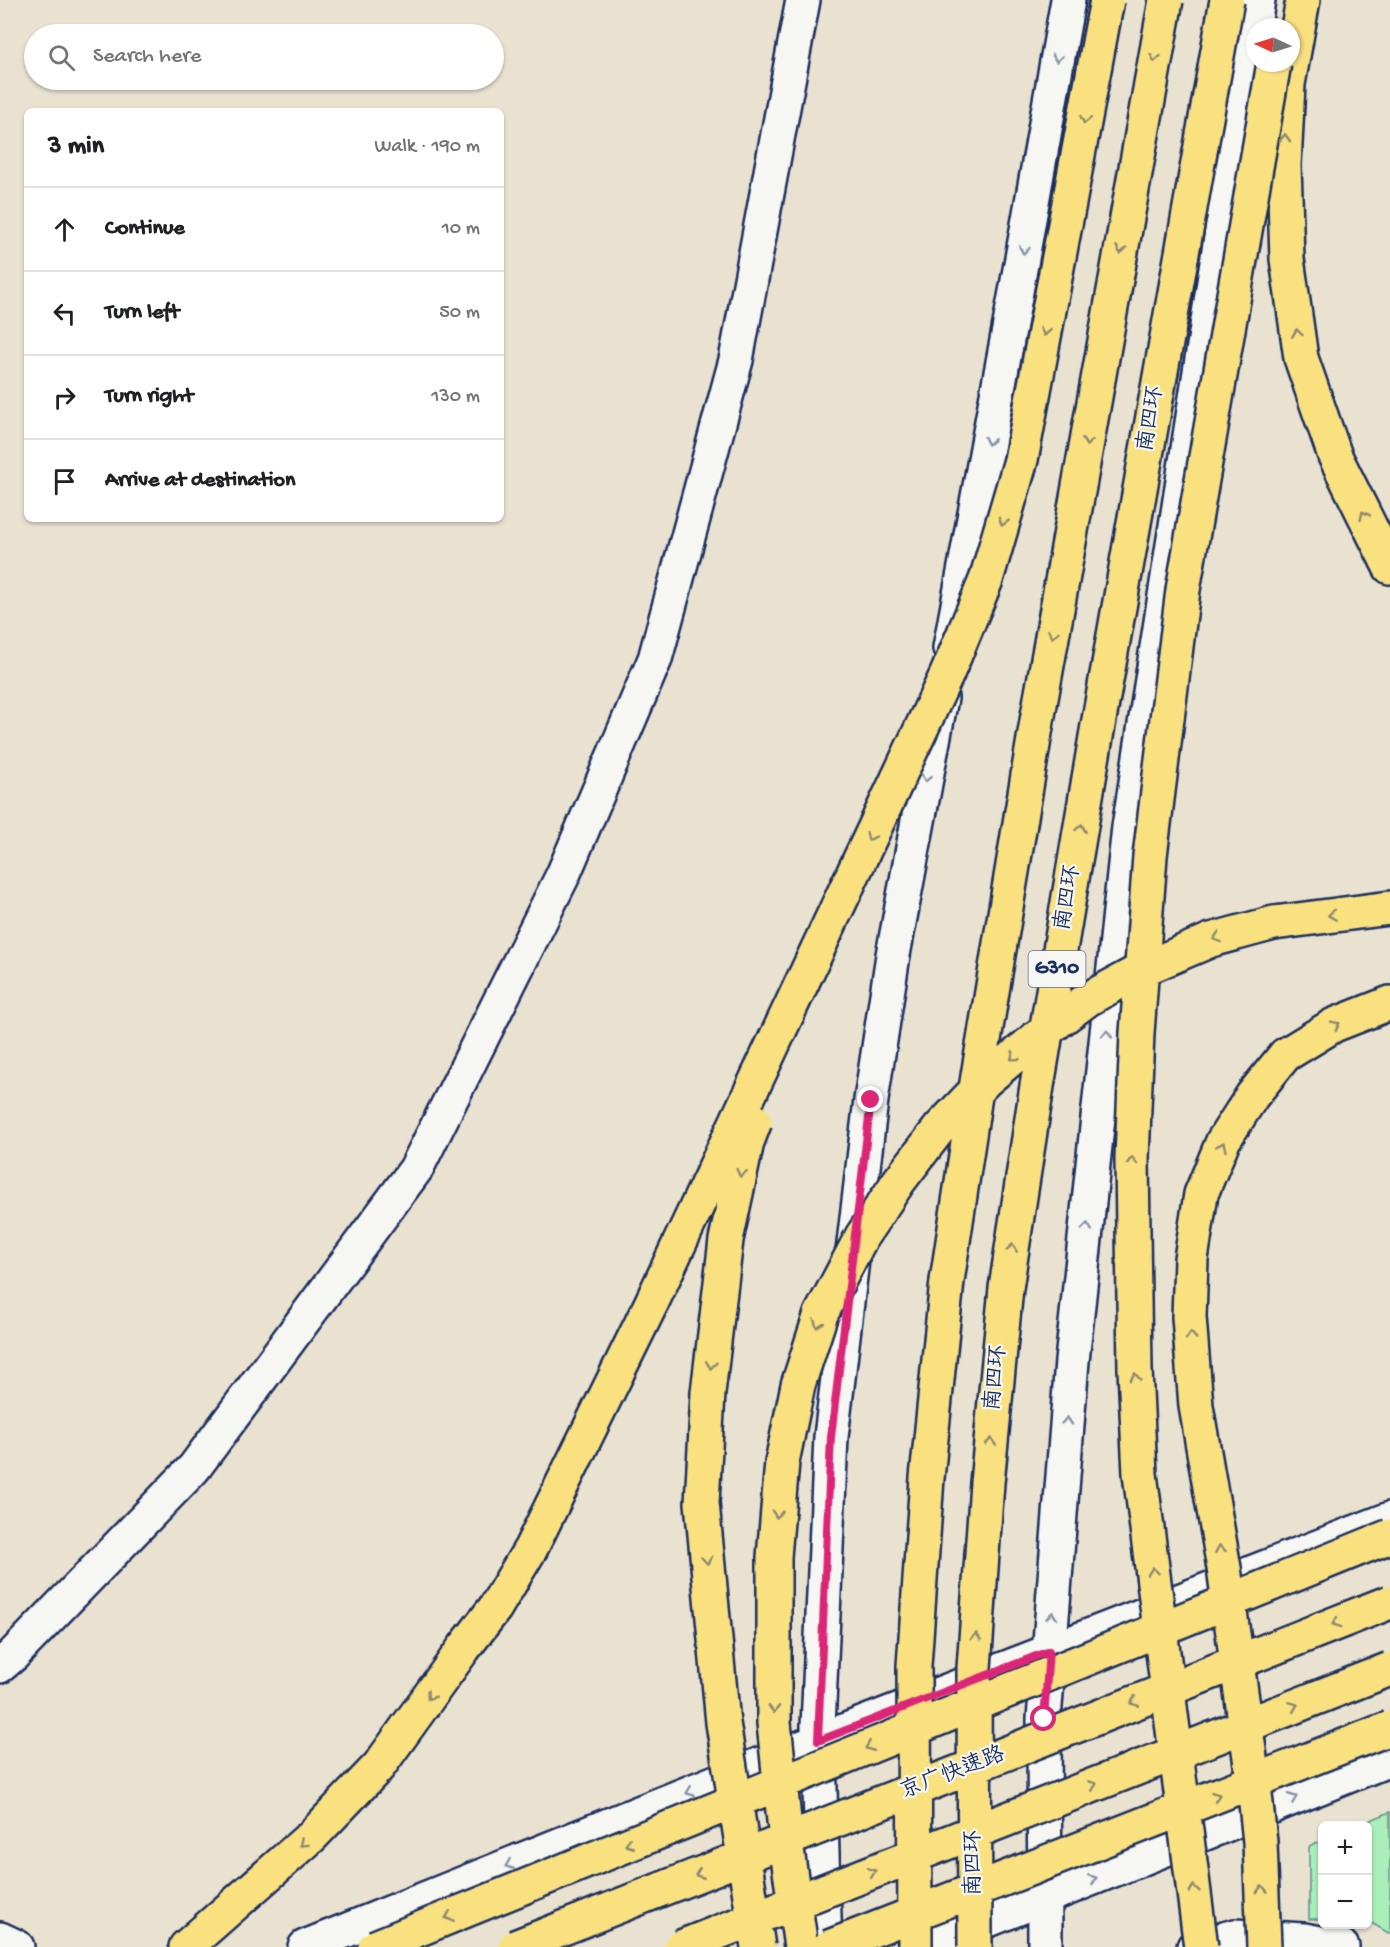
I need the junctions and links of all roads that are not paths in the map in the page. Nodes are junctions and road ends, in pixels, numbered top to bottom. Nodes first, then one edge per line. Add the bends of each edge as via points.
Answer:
1 (803, 0) edge
2 (1068, 0) edge
3 (1107, 0) edge
4 (1166, 0) edge
5 (1227, 0) edge
6 (1258, 0) edge
7 (1284, 0) edge
8 (1303, 0) edge
9 (1281, 18) edge
10 (1272, 72) edge
11 (1390, 567) edge
12 (1390, 908) edge
13 (804, 977) junction
14 (1390, 1002) edge
15 (1390, 1519) edge
16 (1390, 1536) edge
17 (1390, 1602) edge
18 (1049, 1651) junction
19 (0, 1666) edge
20 (1390, 1668) edge
21 (1390, 1728) edge
22 (818, 1741) junction
23 (1390, 1759) edge
24 (1043, 1899) junction
25 (0, 1939) edge
26 (17, 1947) edge
27 (186, 1947) edge
28 (305, 1947) edge
29 (375, 1947) edge
30 (515, 1947) edge
31 (681, 1947) edge
32 (758, 1947) edge
33 (801, 1947) edge
34 (827, 1947) edge
35 (915, 1947) edge
36 (921, 1947) edge
37 (975, 1947) edge
38 (1045, 1947) edge
39 (1194, 1947) edge
40 (1201, 1947) edge
41 (1263, 1947) edge
42 (1342, 1947) edge

1 - 19 street via 736,360 658,647 563,875 416,1169 194,1468
2 -> 22 street via 893,955 871,1100 831,1437
3 -> 13 highway, bridge via 1021,460 986,580 947,674
4 -> 35 highway, G310, bridge via 1035,732 947,1281 927,1478 914,1666
37 -> 5 highway, 南四环 / G310, bridge via 974,1668 1006,1288 1093,754
18 -> 6 street via 1072,1361 1129,827
7 - 9 highway
11 -> 8 highway via 1335,456 1301,358 1287,259 1284,165 1288,84
40 -> 10 highway, bridge via 1140,1474 1132,1160 1150,856 1182,601
12 -> 33 highway, bridge via 1274,923 1211,940 1143,969 1088,999 985,1081 939,1128 857,1245 821,1314 798,1385 782,1462 774,1557 774,1724
13 -> 27 highway, bridge via 651,1304 531,1548 495,1608 379,1766 312,1836
13 -> 32 highway, bridge via 747,1142 726,1240 708,1393 702,1503 723,1724
41 -> 14 highway, bridge via 1256,1794 1196,1406 1191,1259 1201,1194 1223,1141 1252,1096 1286,1055 1334,1025
15 - 18 street
16 -> 29 highway, bridge
17 -> 30 highway, 京广快速路, bridge
18 - 22 street
18 - 24 street via 1044,1719
31 -> 20 highway, bridge
34 -> 21 highway, bridge
22 -> 28 street
22 - 34 street
24 -> 23 street
24 - 36 street
24 - 38 street
25 - 26 street
39 - 42 street via 1235,1936 1304,1940

